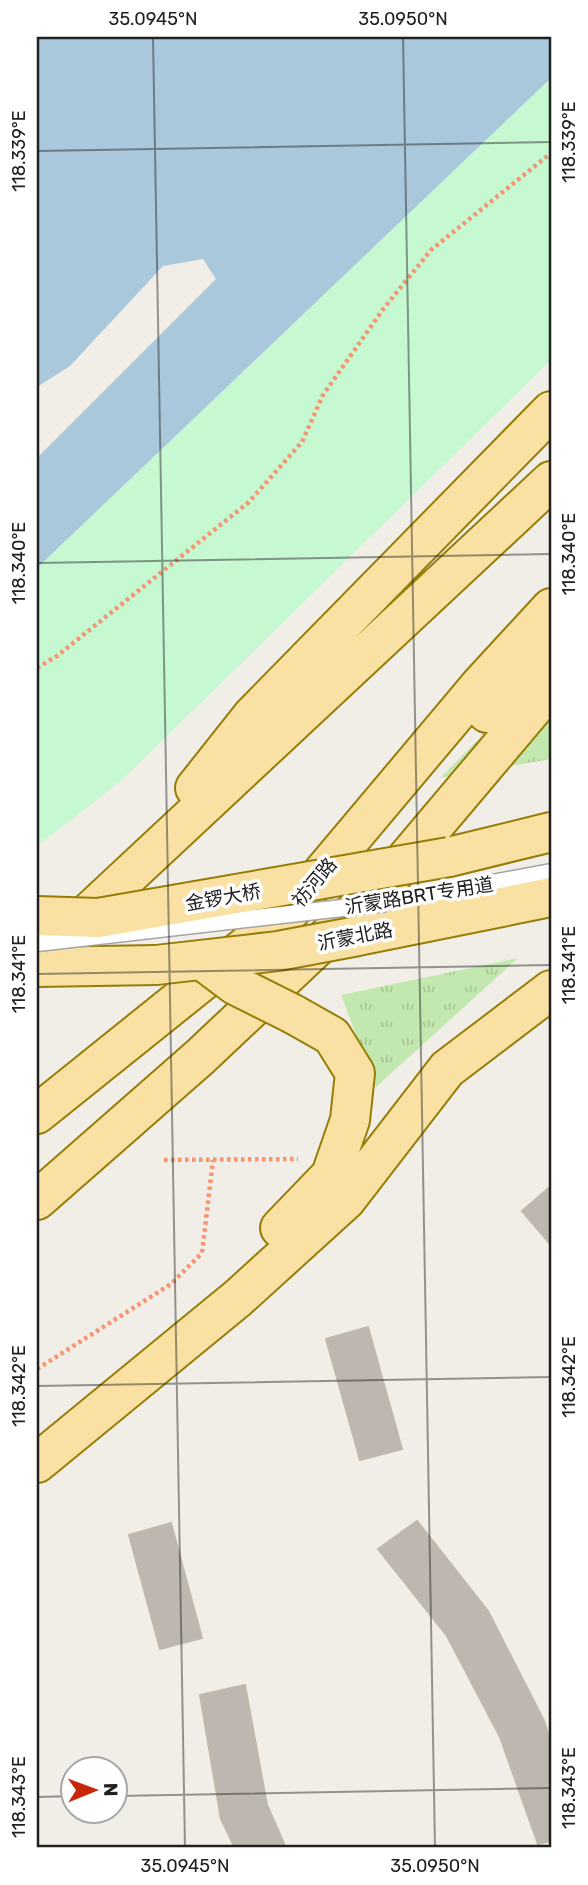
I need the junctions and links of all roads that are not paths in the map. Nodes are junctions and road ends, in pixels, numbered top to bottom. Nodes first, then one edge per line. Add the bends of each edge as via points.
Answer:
1 (551, 411) edge
2 (551, 481) edge
3 (551, 607) edge
4 (551, 649) edge
5 (551, 687) edge
6 (551, 832) edge
7 (551, 872) edge
8 (119, 886) junction
9 (551, 897) edge
10 (290, 910) junction
11 (37, 916) edge
12 (37, 943) edge
13 (37, 961) edge
14 (203, 961) junction
15 (37, 967) edge
16 (551, 990) edge
17 (37, 1114) edge
18 (37, 1200) edge
19 (37, 1443) edge
20 (37, 1463) edge

1 - 8 main road via 252,716
2 - 8 main road
3 - 10 main road, 祊河路
4 - 10 main road
5 - 18 main road via 389,879 201,1057
6 - 11 main road, 金锣大桥, bridge via 449,857 98,918
7 - 12 lane, 沂蒙路BRT专用道, bridge via 386,903
8 - 13 main road
9 - 14 main road, 沂蒙北路, bridge
10 - 17 main road, 祊河路
14 - 15 main road, 沂蒙北路, bridge
14 - 19 main road, bridge via 235,985 332,1036 355,1073 350,1120 331,1175 247,1263
16 - 20 main road via 446,1069 346,1200 238,1298

